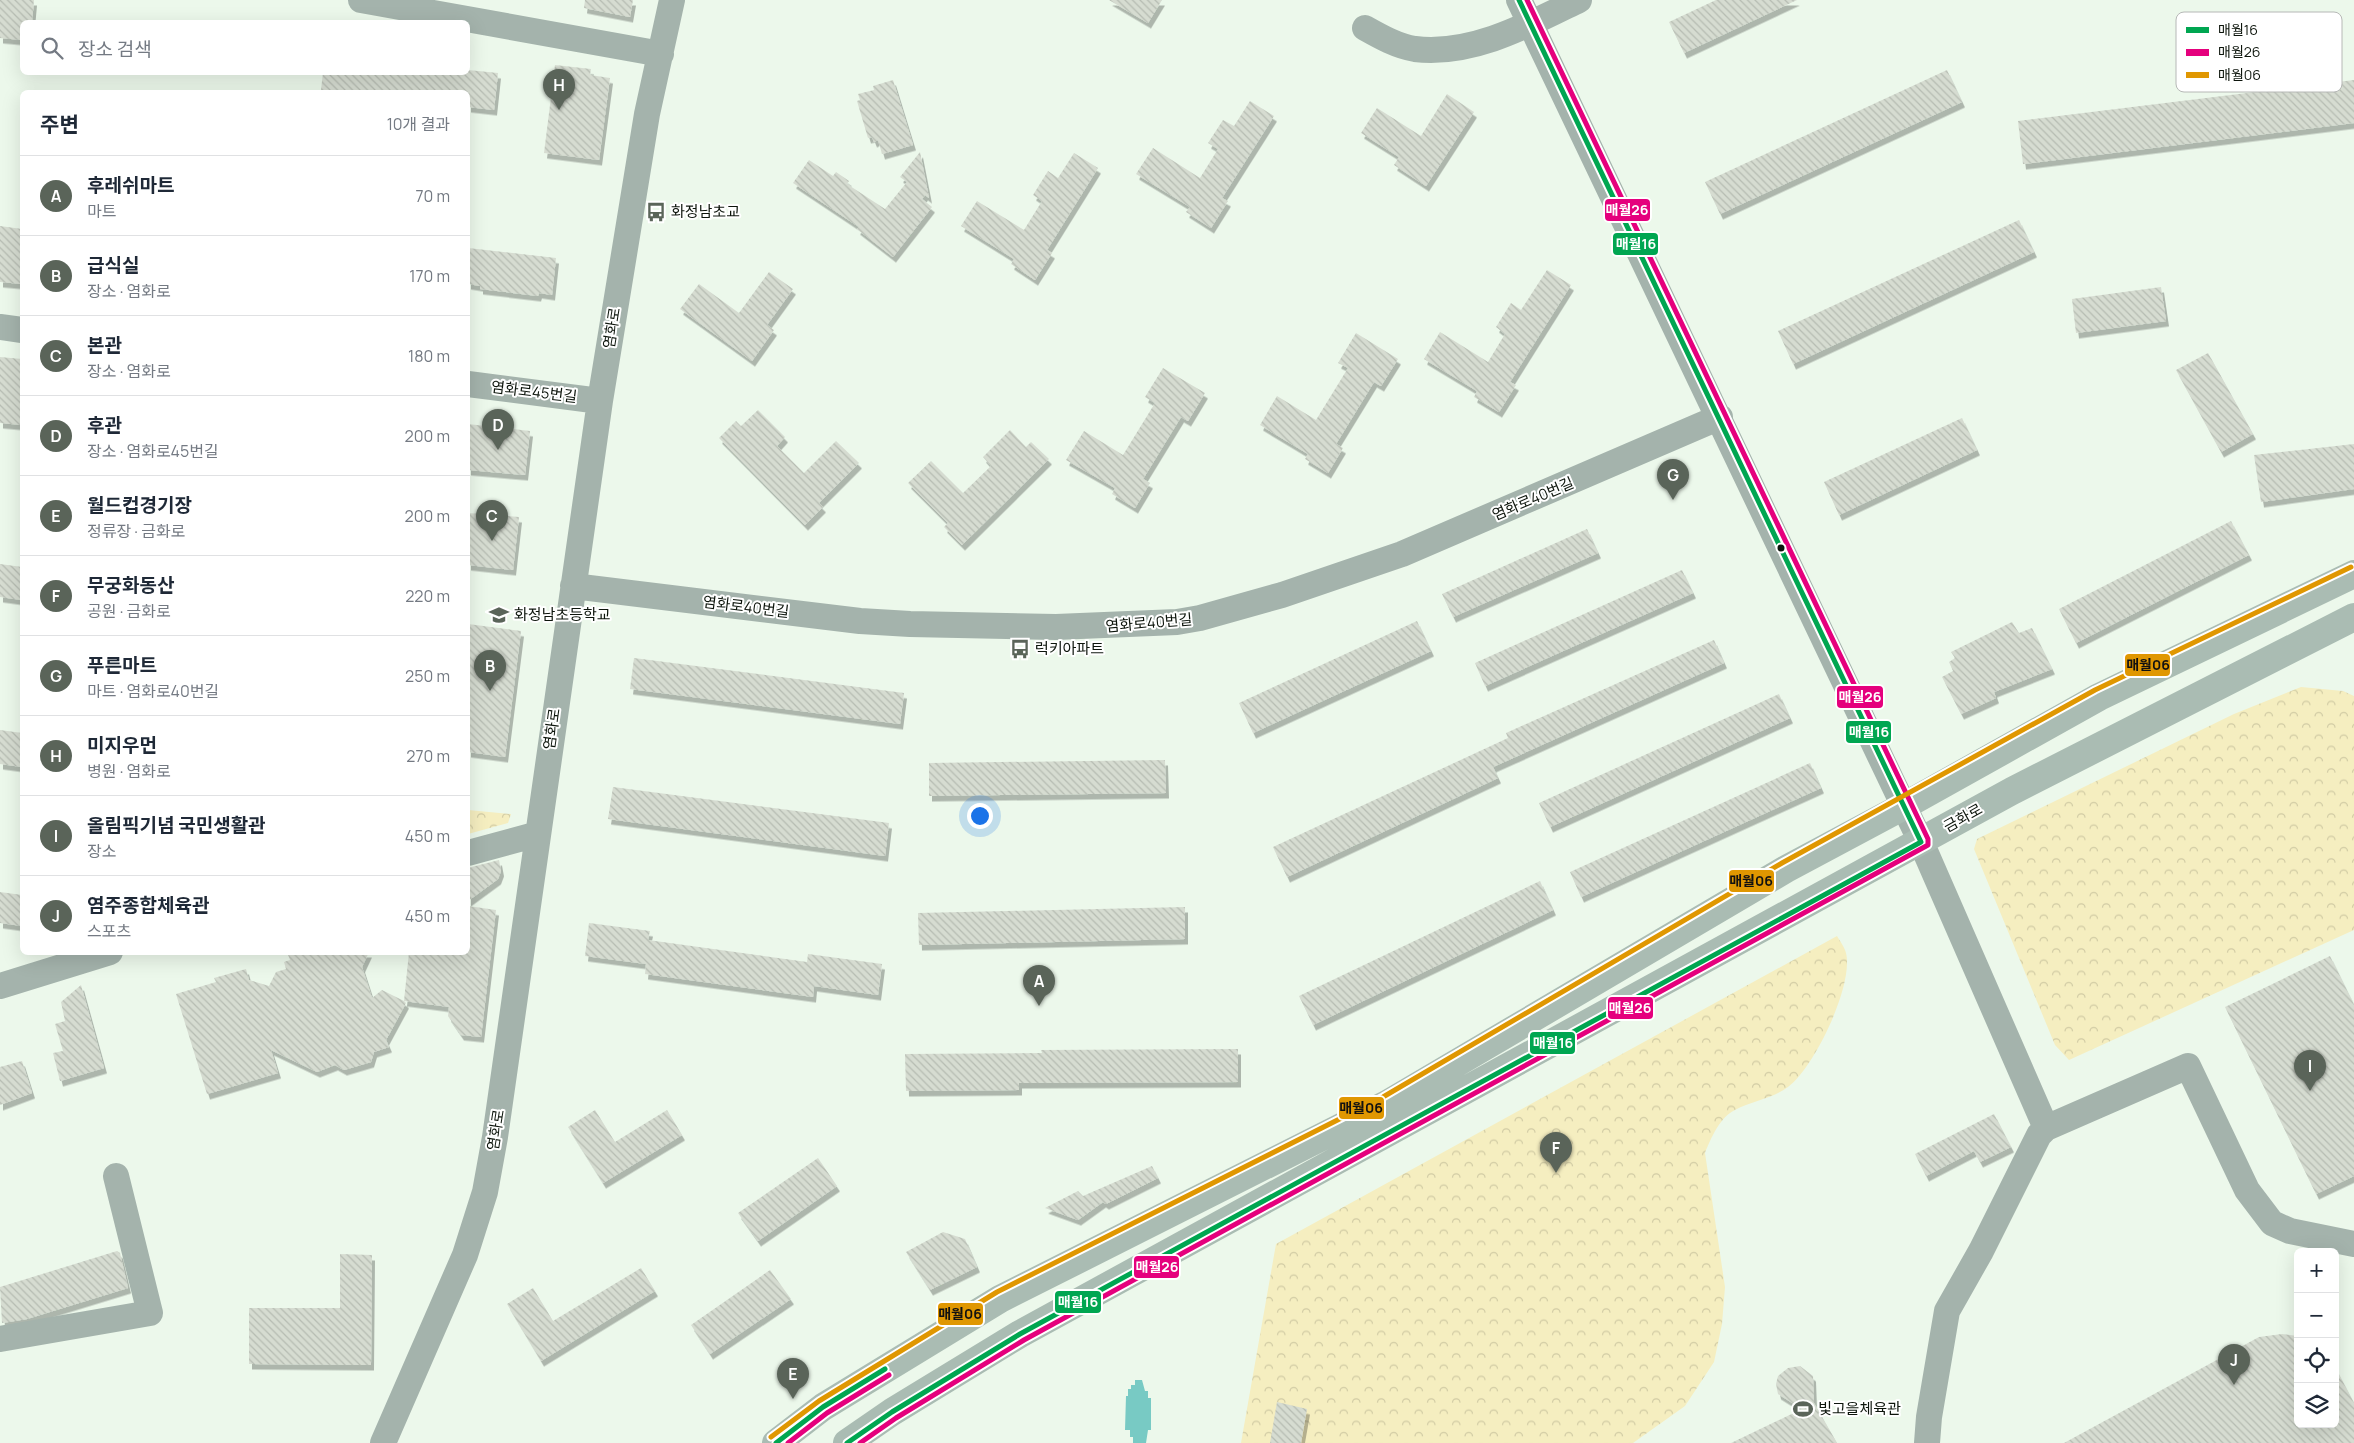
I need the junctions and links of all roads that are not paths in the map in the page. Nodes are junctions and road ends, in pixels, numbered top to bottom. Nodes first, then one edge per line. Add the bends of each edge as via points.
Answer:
1 (361, 0) edge
2 (672, 0) edge
3 (1519, 0) edge
4 (1580, 0) edge
5 (1530, 24) junction
6 (1365, 28) dead end
7 (661, 54) junction
8 (0, 327) edge
9 (20, 330) edge
10 (470, 384) edge
11 (600, 400) junction
12 (1720, 417) junction
13 (2354, 575) edge
14 (573, 586) junction
15 (2354, 617) edge
16 (1904, 806) junction
17 (538, 834) junction
18 (1921, 842) junction
19 (470, 852) edge
20 (100, 955) edge
21 (0, 986) edge
22 (2046, 1128) junction
23 (116, 1176) dead end
24 (2354, 1244) edge
25 (0, 1339) edge
26 (383, 1443) edge
27 (776, 1443) edge
28 (847, 1443) edge
29 (1927, 1443) edge

1 - 7 street
2 - 7 street, 염화로
3 - 5 street
4 - 5 street
5 - 6 street via 1451,49 1415,49
5 - 12 street
7 - 11 street, 염화로 via 647,114
8 - 9 street
10 - 11 street, 염화로45번길
11 - 14 street, 염화로
12 - 14 street, 염화로40번길 via 1402,554 1282,595 1177,622 1065,627 910,624 860,621
12 - 16 street
13 - 16 main road via 2099,696
14 - 17 street, 염화로
15 - 18 main road, 금화로 via 2012,791
16 - 18 street
16 - 27 main road via 1786,869 1388,1104 1000,1299 823,1407
17 - 19 street
17 - 26 street, 염화로 via 485,1192 465,1255
18 - 22 street
18 - 28 main road, 금화로 via 1020,1334
20 - 21 street
22 - 24 street via 2188,1066 2247,1190 2272,1223 2290,1231
22 - 29 street via 2039,1135 1948,1311
23 - 25 street via 150,1313

